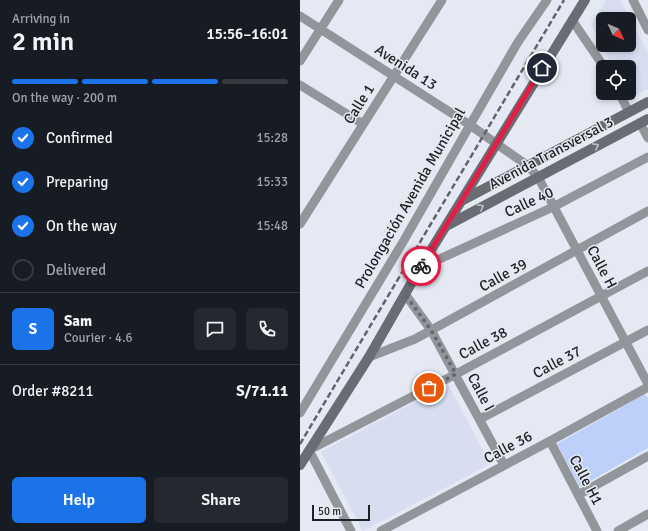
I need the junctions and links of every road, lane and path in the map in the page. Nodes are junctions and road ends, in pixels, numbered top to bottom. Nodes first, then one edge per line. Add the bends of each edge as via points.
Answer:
1 (339, 0) edge
2 (442, 0) edge
3 (547, 0) edge
4 (585, 0) edge
5 (632, 0) edge
6 (300, 16) edge
7 (572, 20) junction
8 (320, 29) junction
9 (648, 30) edge
10 (599, 60) edge
11 (300, 61) edge
12 (394, 76) junction
13 (300, 85) edge
14 (623, 100) edge
15 (648, 102) edge
16 (629, 112) junction
17 (644, 121) edge
18 (363, 124) junction
19 (470, 125) junction
20 (648, 138) edge
21 (496, 144) junction
22 (648, 157) edge
23 (528, 166) junction
24 (538, 177) junction
25 (462, 200) junction
26 (554, 207) junction
27 (648, 211) edge
28 (300, 224) edge
29 (447, 226) junction
30 (577, 250) junction
31 (420, 268) junction
32 (648, 271) edge
33 (405, 294) junction
34 (601, 295) junction
35 (431, 330) junction
36 (648, 330) edge
37 (626, 342) junction
38 (369, 357) junction
39 (456, 374) junction
40 (648, 385) edge
41 (300, 413) edge
42 (480, 419) junction
43 (550, 441) junction
44 (309, 450) junction
45 (648, 456) edge
46 (300, 465) edge
47 (504, 465) junction
48 (578, 495) junction
49 (648, 514) edge
50 (351, 531) edge
51 (381, 531) edge
52 (597, 531) edge
53 (618, 531) edge

1 - 8 street
2 - 12 street, Calle 1
3 - 19 street, Prolongación Avenida Municipal via 518,42
4 - 7 main road
5 - 9 street
6 - 8 street, Avenida 13
7 - 10 street
7 - 21 main road
8 - 11 street
8 - 12 street, Avenida 13
12 - 18 street, Calle 1
12 - 19 street, Avenida 13
13 - 18 street
14 - 16 street
15 - 16 main road, Avenida Transversal 3
16 - 23 main road, Avenida Transversal 3
17 - 20 street
24 -> 17 main road, Avenida Transversal 3
18 - 28 street, Calle 1
19 - 21 street, Avenida 13
19 - 41 street, Prolongación Avenida Municipal
21 - 23 street, Avenida 13
21 - 25 main road
22 - 26 street, Calle 40
23 - 24 street, Calle H
23 - 25 main road, Avenida Transversal 3
24 - 26 street, Calle H
29 -> 24 main road, Avenida Transversal 3
25 - 29 main road
26 - 30 street, Calle H
26 - 31 street, Calle 40
27 - 30 street, Calle 39
29 - 31 main road
30 - 34 street, Calle H
30 - 35 street, Calle 39
31 - 33 main road
32 - 34 street, Calle 38
33 - 35 street, Calle I
33 - 38 main road
34 - 37 street, Calle H
34 - 39 street, Calle 38
35 - 38 street, Calle 39
35 - 39 street, Calle I
36 - 37 street, Calle 37
37 - 40 street, Calle H
37 - 42 street, Calle 37
38 - 44 main road
39 - 42 street, Calle I
39 - 44 street, Calle 38
40 - 43 street, Calle 36
42 - 47 street, Calle I
43 - 47 street, Calle 36
43 - 48 street, Calle H1
44 - 46 main road
44 - 50 street
45 - 48 street
47 - 51 street, Calle 36
48 - 52 street, Calle H1
49 - 53 street

